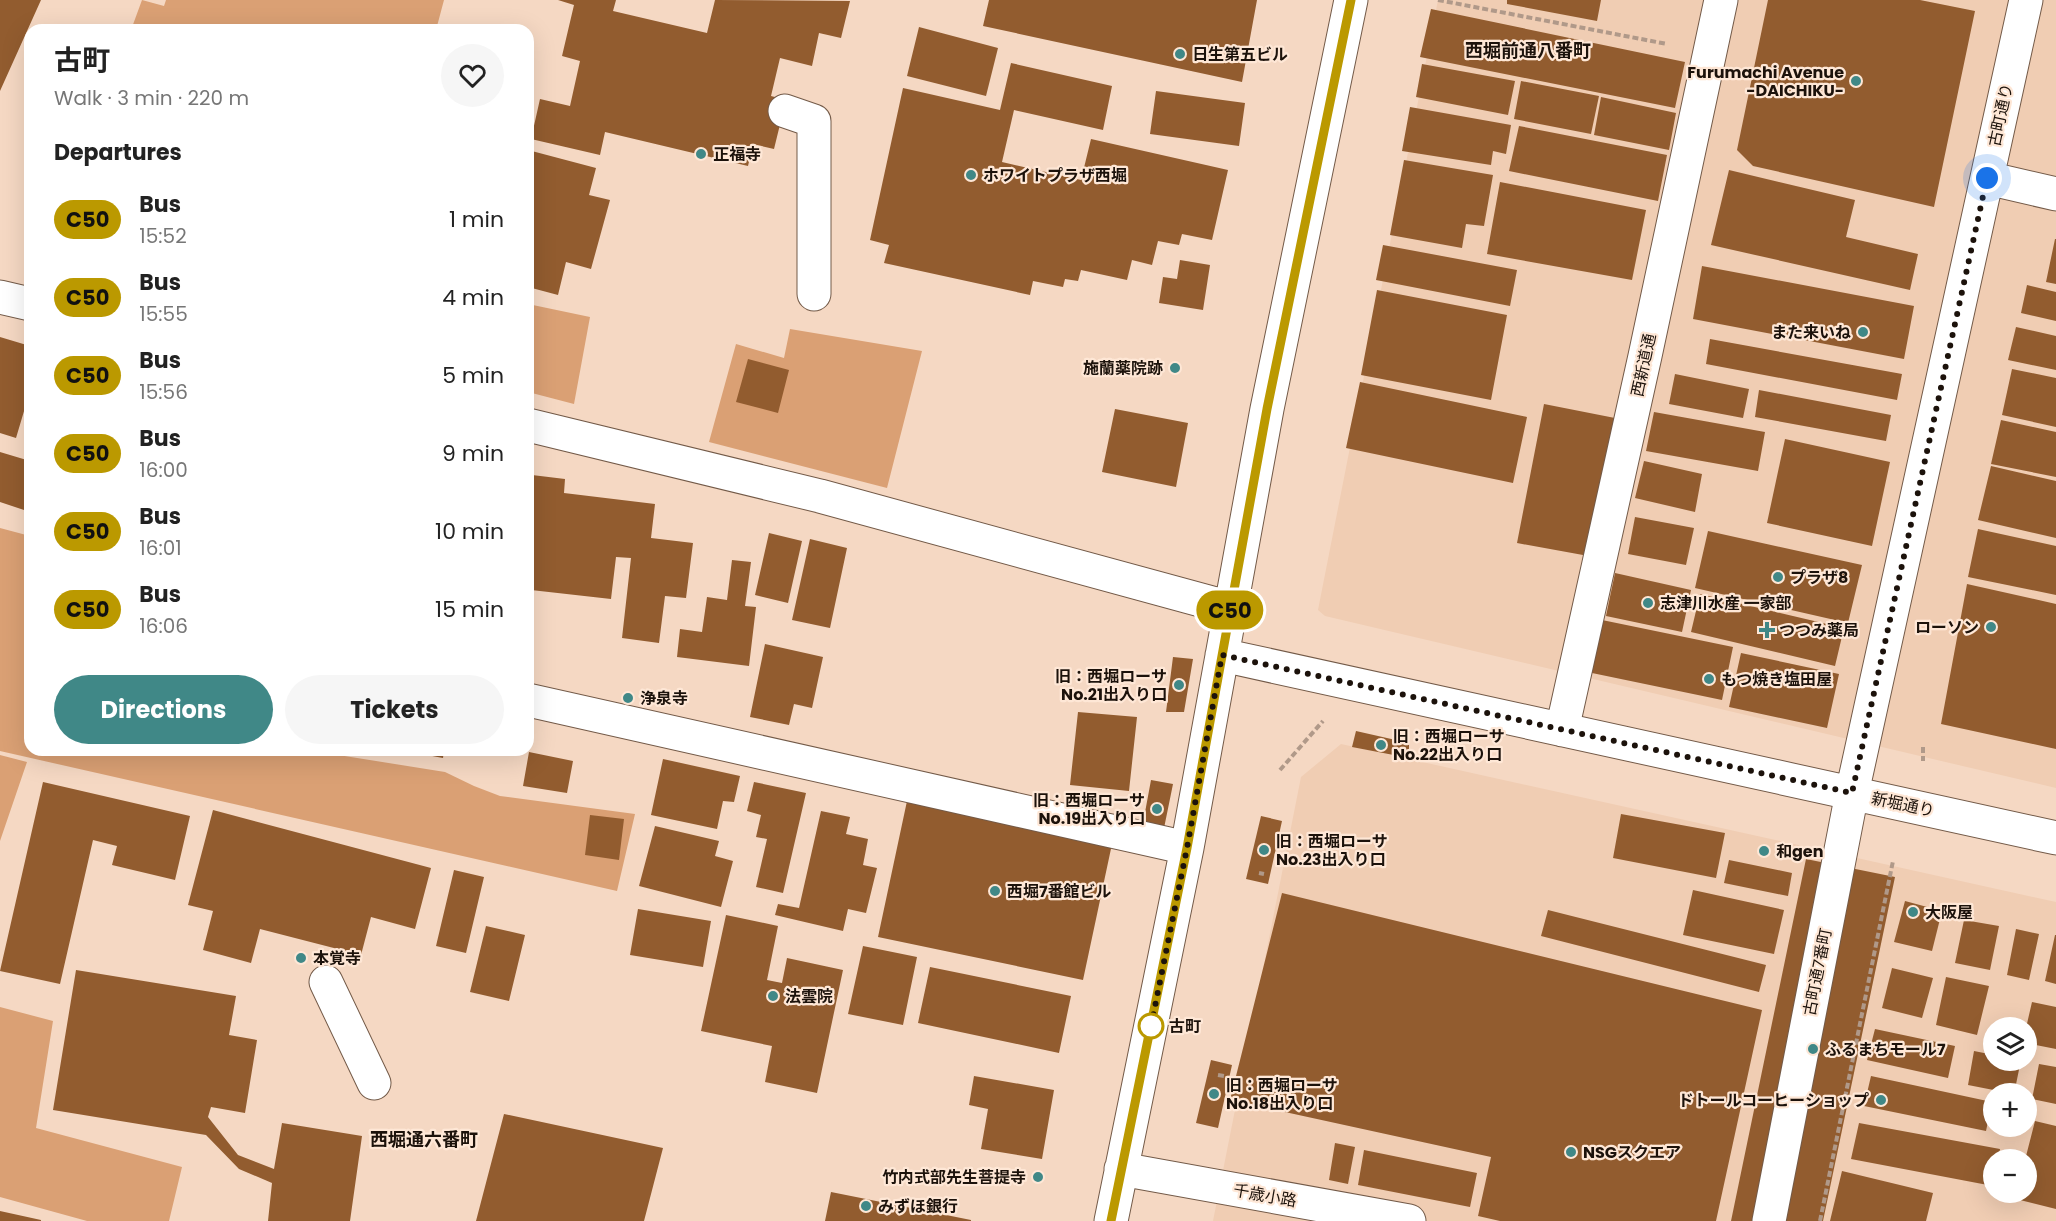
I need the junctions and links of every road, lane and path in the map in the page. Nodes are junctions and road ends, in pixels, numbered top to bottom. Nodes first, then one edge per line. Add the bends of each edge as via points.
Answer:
1 (1351, 0) edge
2 (1438, 0) edge
3 (1721, 0) edge
4 (2026, 0) edge
5 (1710, 52) junction
6 (784, 111) dead end
7 (1987, 178) junction
8 (2056, 194) edge
9 (814, 294) dead end
10 (0, 297) edge
11 (24, 303) edge
12 (534, 426) edge
13 (1230, 608) junction
14 (1222, 655) junction
15 (534, 700) edge
16 (1323, 720) dead end
17 (1562, 730) junction
18 (1923, 747) dead end
19 (1923, 761) dead end
20 (1280, 770) dead end
21 (1852, 793) junction
22 (2056, 838) edge
23 (1187, 848) junction
24 (1893, 861) dead end
25 (326, 982) dead end
26 (1218, 1075) dead end
27 (1224, 1076) dead end
28 (374, 1083) dead end
29 (1122, 1169) junction
30 (1112, 1221) edge
31 (1409, 1221) edge
32 (1769, 1221) edge
33 (1820, 1221) edge

1 - 13 street
2 - 5 path
3 - 5 street, 西新道通
4 - 7 street, 古町通り
5 - 17 street, 西新道通
6 - 9 street via 814,121
7 - 8 street
7 - 21 street, 古町通り
10 - 11 street
12 - 13 street via 820,496
13 - 14 street
14 - 17 street, 新堀通り
14 - 23 street
15 - 23 street
16 - 20 path
17 - 21 street, 新堀通り
18 - 19 path
21 - 22 street, 新堀通り
21 - 32 street, 古町通7番町
23 - 29 street
24 - 33 path
25 - 28 street
26 - 27 path
29 - 30 street
29 - 31 street, 千歳小路

